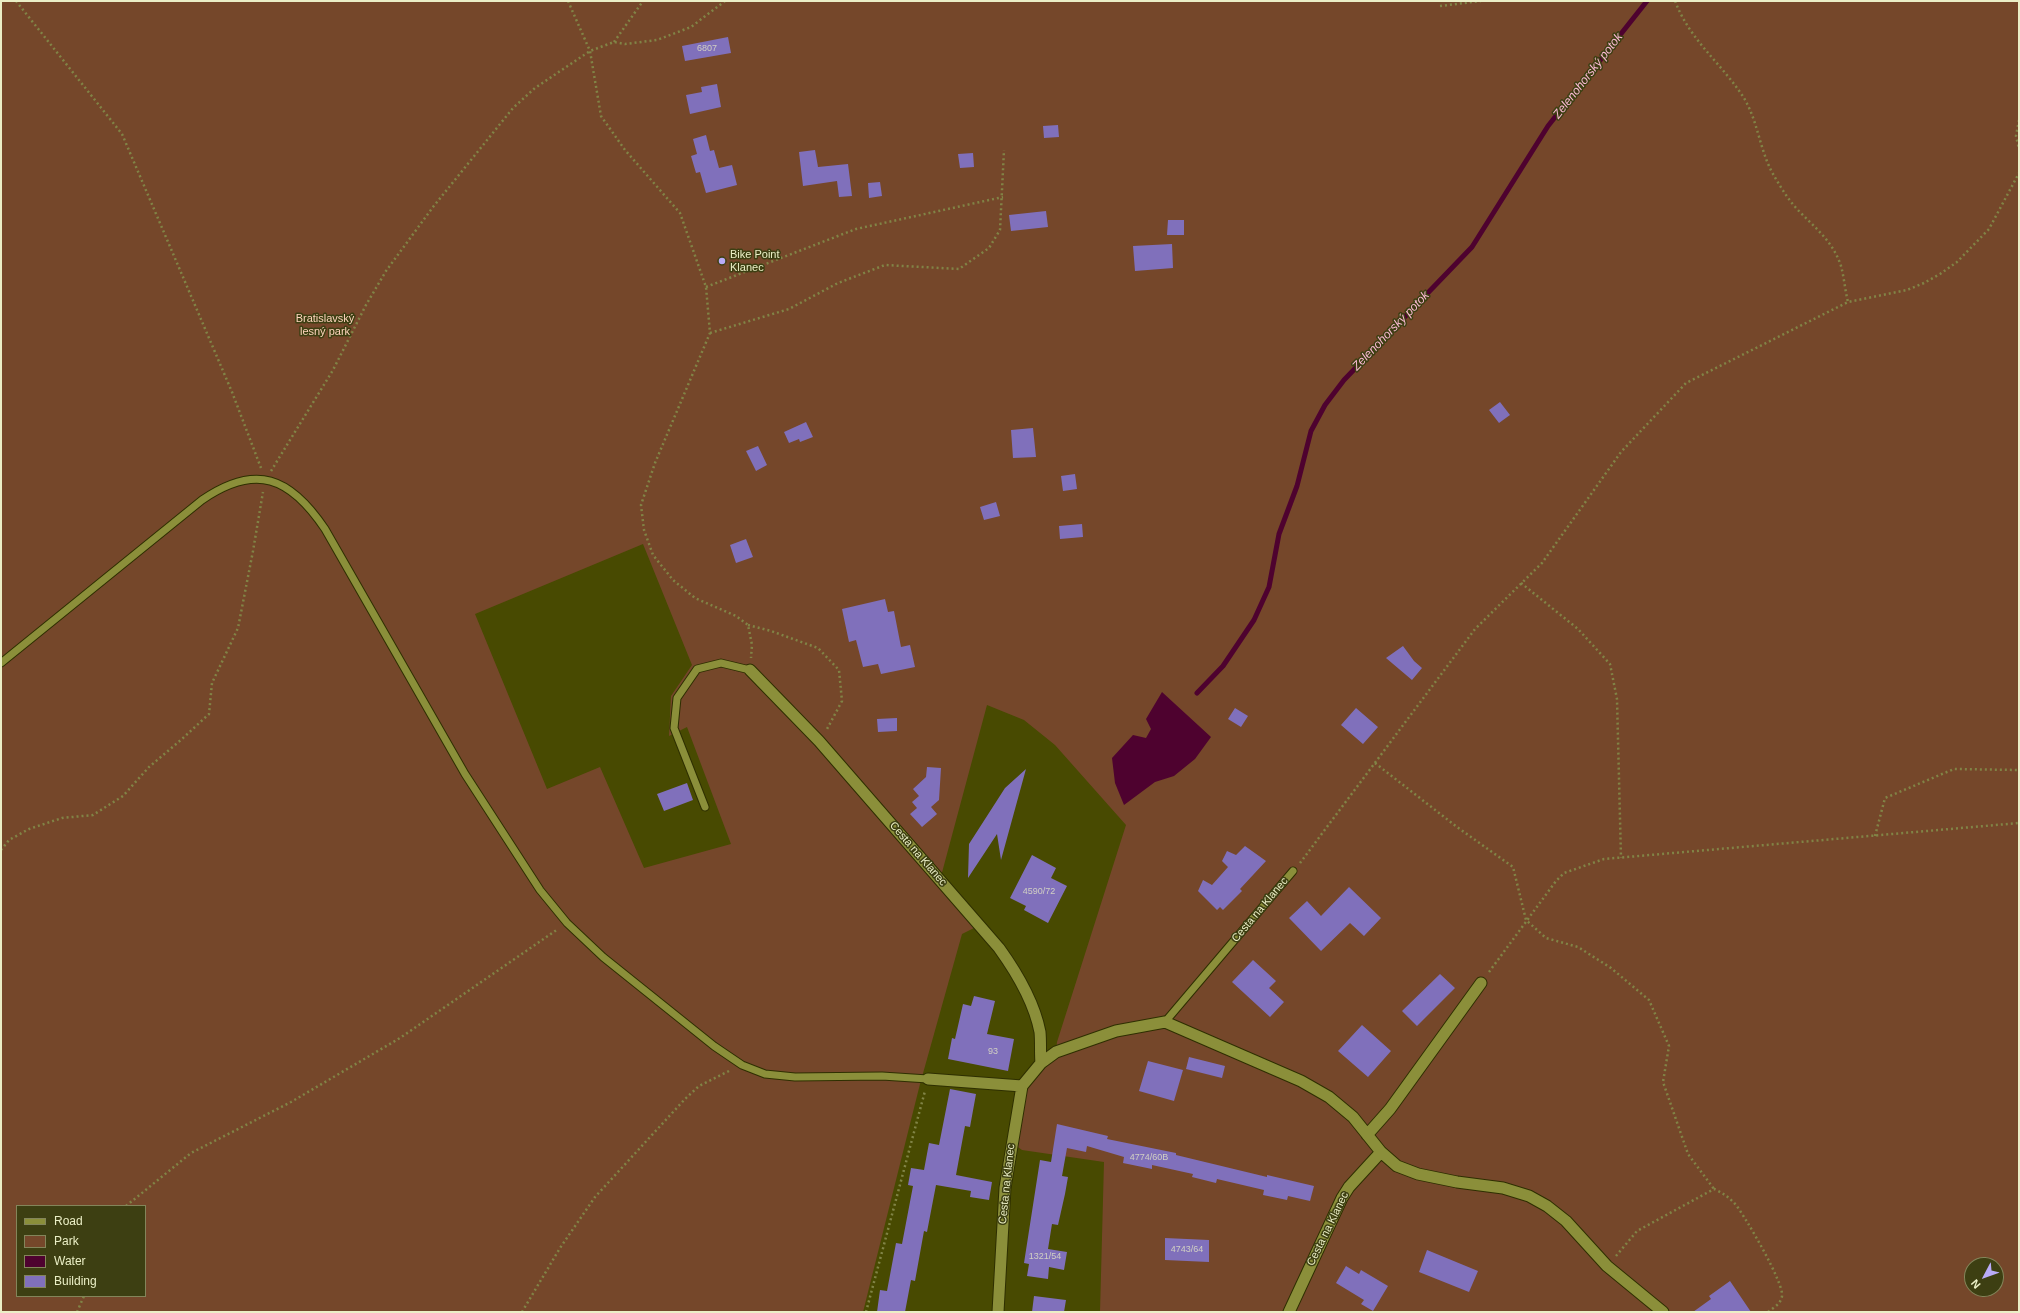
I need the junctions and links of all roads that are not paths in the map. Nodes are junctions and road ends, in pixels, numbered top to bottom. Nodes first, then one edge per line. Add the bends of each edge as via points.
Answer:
1 (1, 663) edge
2 (750, 670) joint
3 (705, 807) dead end
4 (1294, 871) road end
5 (1481, 983) road end
6 (1165, 1022) junction
7 (1041, 1063) junction
8 (928, 1079) joint
9 (1022, 1086) junction
10 (1367, 1135) junction
11 (1381, 1152) junction
12 (998, 1312) edge
13 (1289, 1312) edge
14 (1663, 1312) edge

1 - 8 lane via 217,490 248,479 265,480 283,486 297,494 311,508 343,559 465,774 540,890 567,923 603,957 714,1046 742,1065 765,1074 794,1077 882,1076
2 - 3 lane via 721,663 697,669 677,698 674,728
2 - 7 street, Cesta na Klanec via 819,741 980,925 1012,966 1032,1004 1040,1032
4 - 6 lane, Cesta na Klanec
5 - 10 street via 1390,1109
6 - 7 street via 1116,1031 1056,1052
6 - 10 street via 1308,1085 1343,1108
7 - 9 street
8 - 9 street
9 - 12 street, Cesta na Klanec via 1005,1188
10 - 11 street
11 - 13 street, Cesta na Klanec via 1342,1198
11 - 14 street via 1397,1166 1418,1174 1503,1188 1529,1196 1547,1206 1566,1221 1607,1266

